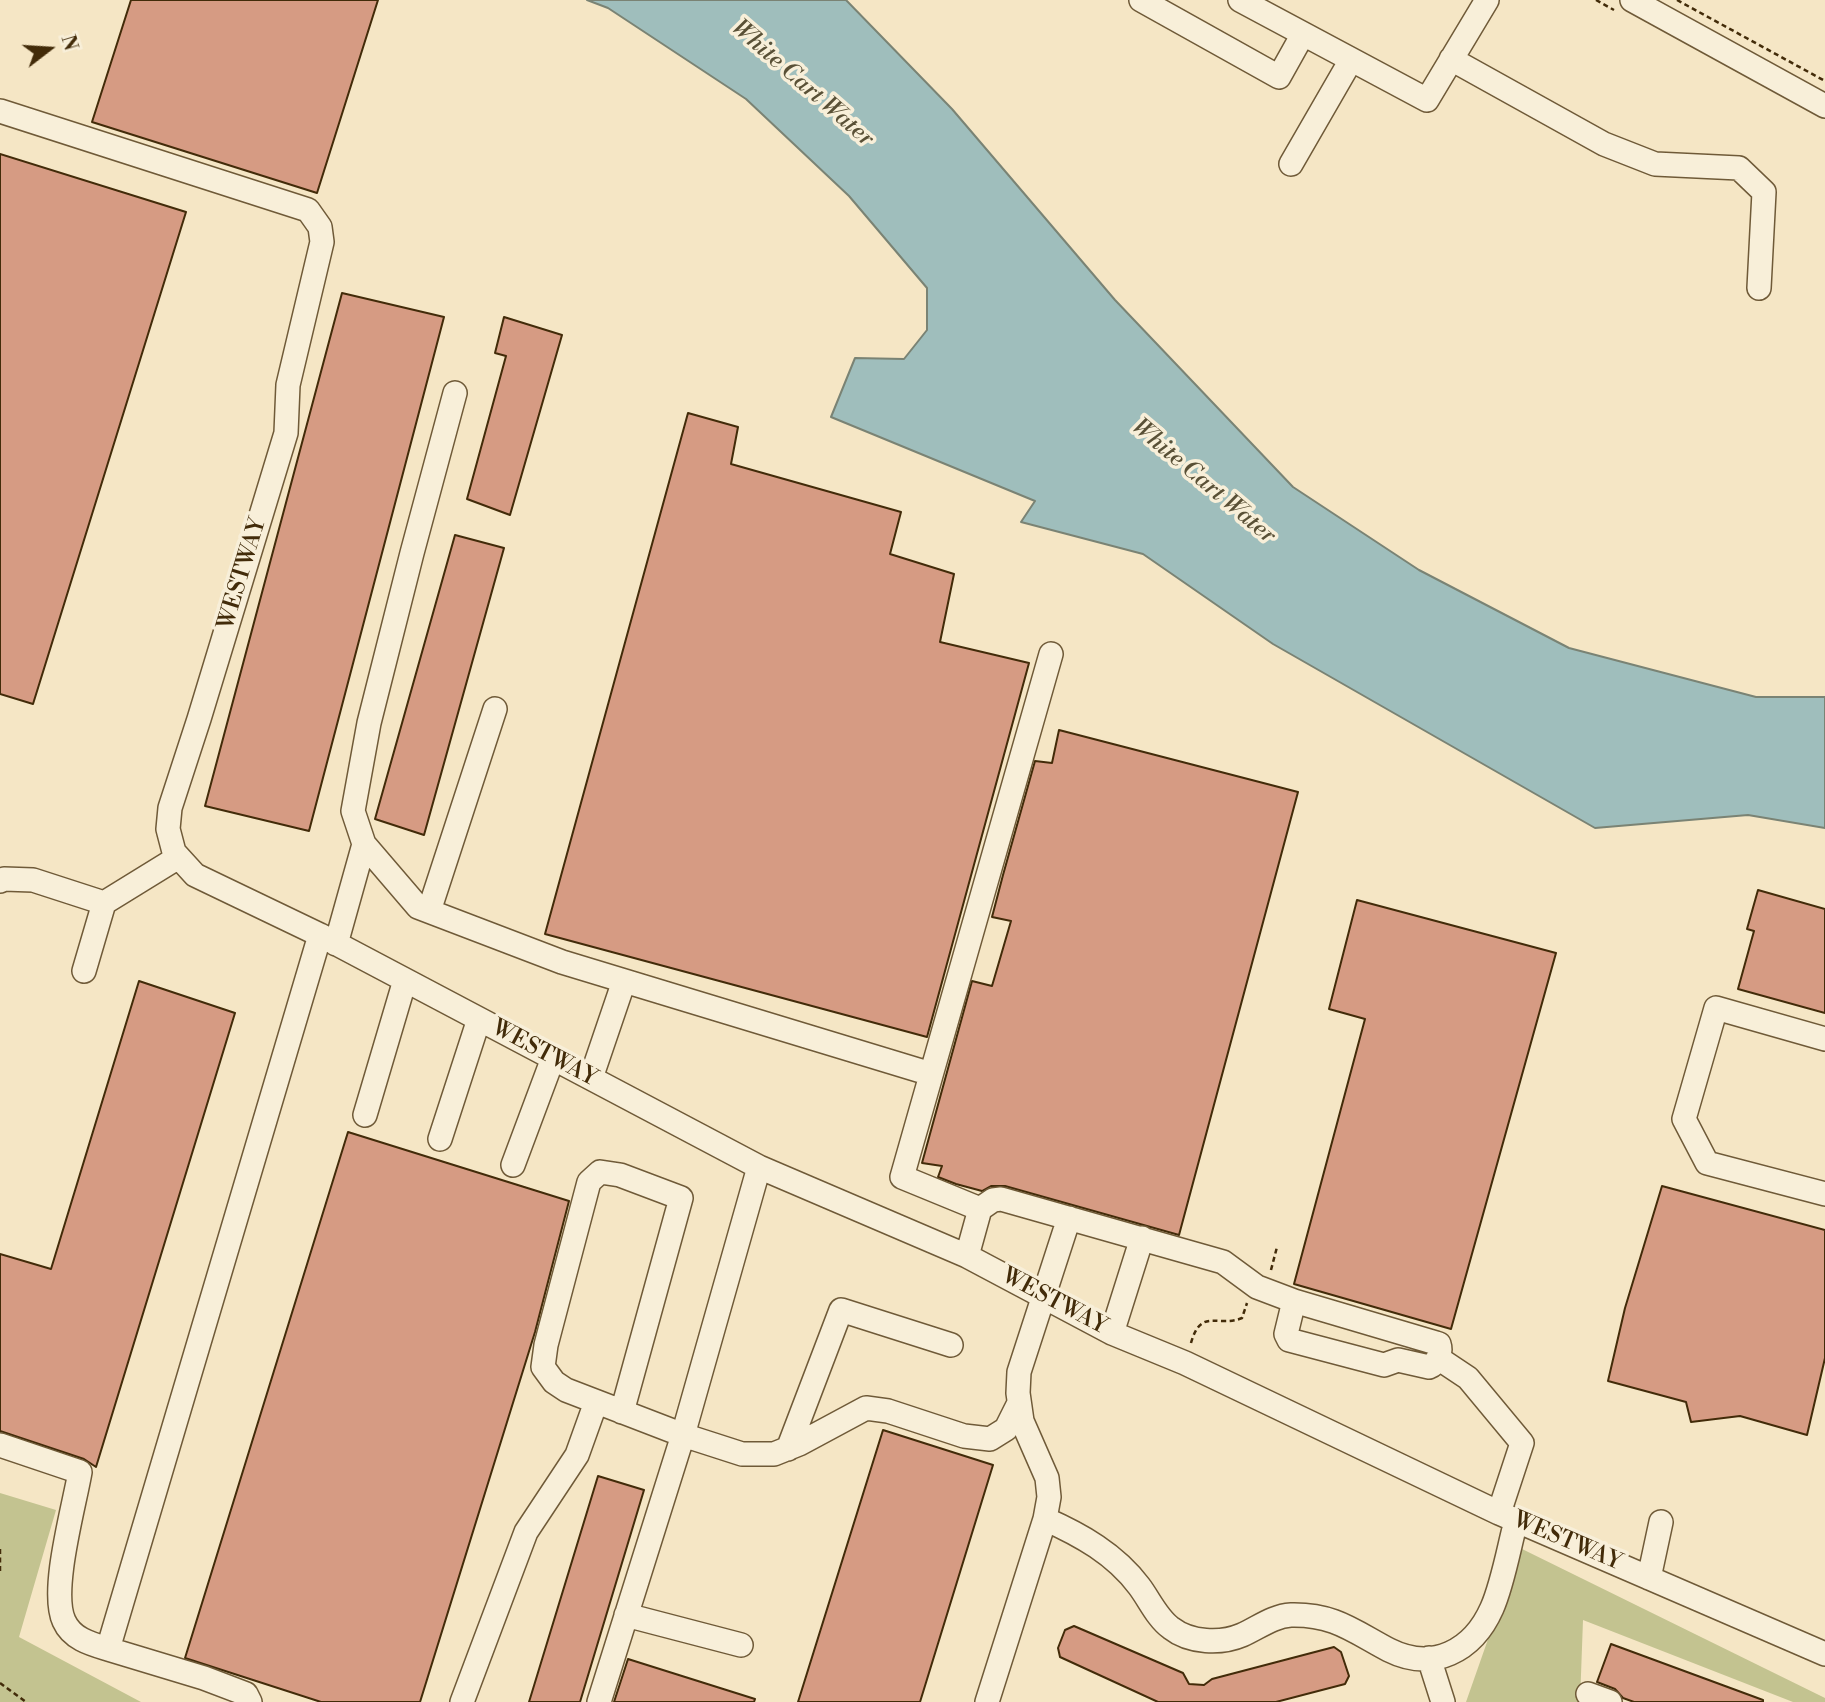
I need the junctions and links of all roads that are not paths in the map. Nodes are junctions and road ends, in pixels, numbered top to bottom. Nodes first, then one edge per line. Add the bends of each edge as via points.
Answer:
1 (1141, 0) edge
2 (1240, 0) edge
3 (1487, 0) edge
4 (1632, 0) edge
5 (1303, 34) junction
6 (1451, 59) junction
7 (1351, 60) junction
8 (1825, 106) edge
9 (0, 111) edge
10 (1291, 164) dead end
11 (1759, 288) dead end
12 (455, 393) dead end
13 (1051, 654) dead end
14 (495, 709) dead end
15 (364, 845) junction
16 (177, 858) junction
17 (0, 881) edge
18 (104, 903) junction
19 (429, 911) junction
20 (328, 939) junction
21 (84, 971) dead end
22 (405, 980) junction
23 (624, 981) junction
24 (479, 1019) junction
25 (1825, 1039) edge
26 (553, 1058) junction
27 (932, 1074) junction
28 (591, 1078) junction
29 (365, 1115) dead end
30 (440, 1139) dead end
31 (513, 1165) dead end
32 (759, 1167) junction
33 (1825, 1194) edge
34 (980, 1209) junction
35 (1069, 1219) junction
36 (1142, 1238) junction
37 (967, 1256) junction
38 (1045, 1297) junction
39 (1294, 1301) junction
40 (1112, 1333) junction
41 (951, 1345) dead end
42 (1438, 1358) junction
43 (596, 1402) junction
44 (1019, 1403) junction
45 (622, 1412) junction
46 (682, 1435) junction
47 (0, 1445) edge
48 (788, 1449) junction
49 (1508, 1517) junction
50 (1045, 1519) junction
51 (1661, 1522) dead end
52 (1649, 1578) junction
53 (626, 1615) junction
54 (741, 1645) dead end
55 (108, 1649) junction
56 (1825, 1654) edge
57 (1429, 1658) junction
58 (1587, 1694) dead end
59 (248, 1698) edge
60 (270, 1702) edge
61 (462, 1702) edge
62 (599, 1702) edge
63 (987, 1702) edge
64 (1443, 1702) edge
65 (1610, 1702) edge

1 - 5 street via 1279,77
2 - 5 street
3 - 6 street
4 - 8 street
5 - 7 street
6 - 7 street via 1427,100
6 - 11 street via 1604,144 1655,164 1739,168 1764,192
7 - 10 street
9 - 16 street, WESTWAY via 308,210 320,227 322,242 288,385 286,433 170,807 168,829
12 - 15 street via 369,723 353,811
13 - 27 street
14 - 19 street
15 - 19 street via 418,907
15 - 20 street
16 - 18 street
16 - 20 street, WESTWAY via 195,874
17 - 18 street via 33,880
18 - 21 street
19 - 23 street
20 - 22 street, WESTWAY
20 - 55 street
22 - 24 street, WESTWAY
22 - 29 street
23 - 27 street
23 - 28 street
24 - 26 street, WESTWAY
24 - 30 street
25 - 33 street via 1716,1008 1684,1119 1707,1163
26 - 28 street, WESTWAY
26 - 31 street
27 - 34 street via 902,1177
28 - 32 street, WESTWAY
32 - 37 street, WESTWAY
32 - 46 street
34 - 35 street via 1001,1199
34 - 37 street
35 - 36 street
35 - 38 street
36 - 39 street via 1223,1262 1257,1287
36 - 40 street
37 - 38 street, WESTWAY
38 - 40 street, WESTWAY
38 - 44 street via 1019,1372
39 - 42 street via 1436,1343
39 - 42 street via 1286,1334 1289,1340 1384,1365 1398,1360 1429,1367
40 - 49 street, WESTWAY via 1185,1363
41 - 48 street via 841,1310
42 - 49 street via 1468,1378 1522,1443
43 - 45 street
43 - 45 street via 560,1386 543,1367 589,1182 600,1172 681,1198
43 - 61 street via 577,1454 526,1532
44 - 48 street via 1006,1429 990,1439 866,1408
44 - 50 street via 1022,1422 1047,1478
45 - 46 street
46 - 48 street via 742,1454
46 - 53 street
47 - 55 street via 80,1472 59,1588 62,1611 64,1622 82,1641
49 - 52 street, WESTWAY
49 - 57 street via 1492,1608 1470,1642 1447,1656
50 - 57 street via 1076,1533 1120,1563 1171,1628 1192,1638 1216,1641 1286,1615 1314,1615 1342,1624 1392,1651
50 - 63 street
51 - 52 street
52 - 56 street, WESTWAY
53 - 54 street
53 - 62 street
55 - 59 street via 204,1678
57 - 64 street
58 - 65 street
59 - 60 street

